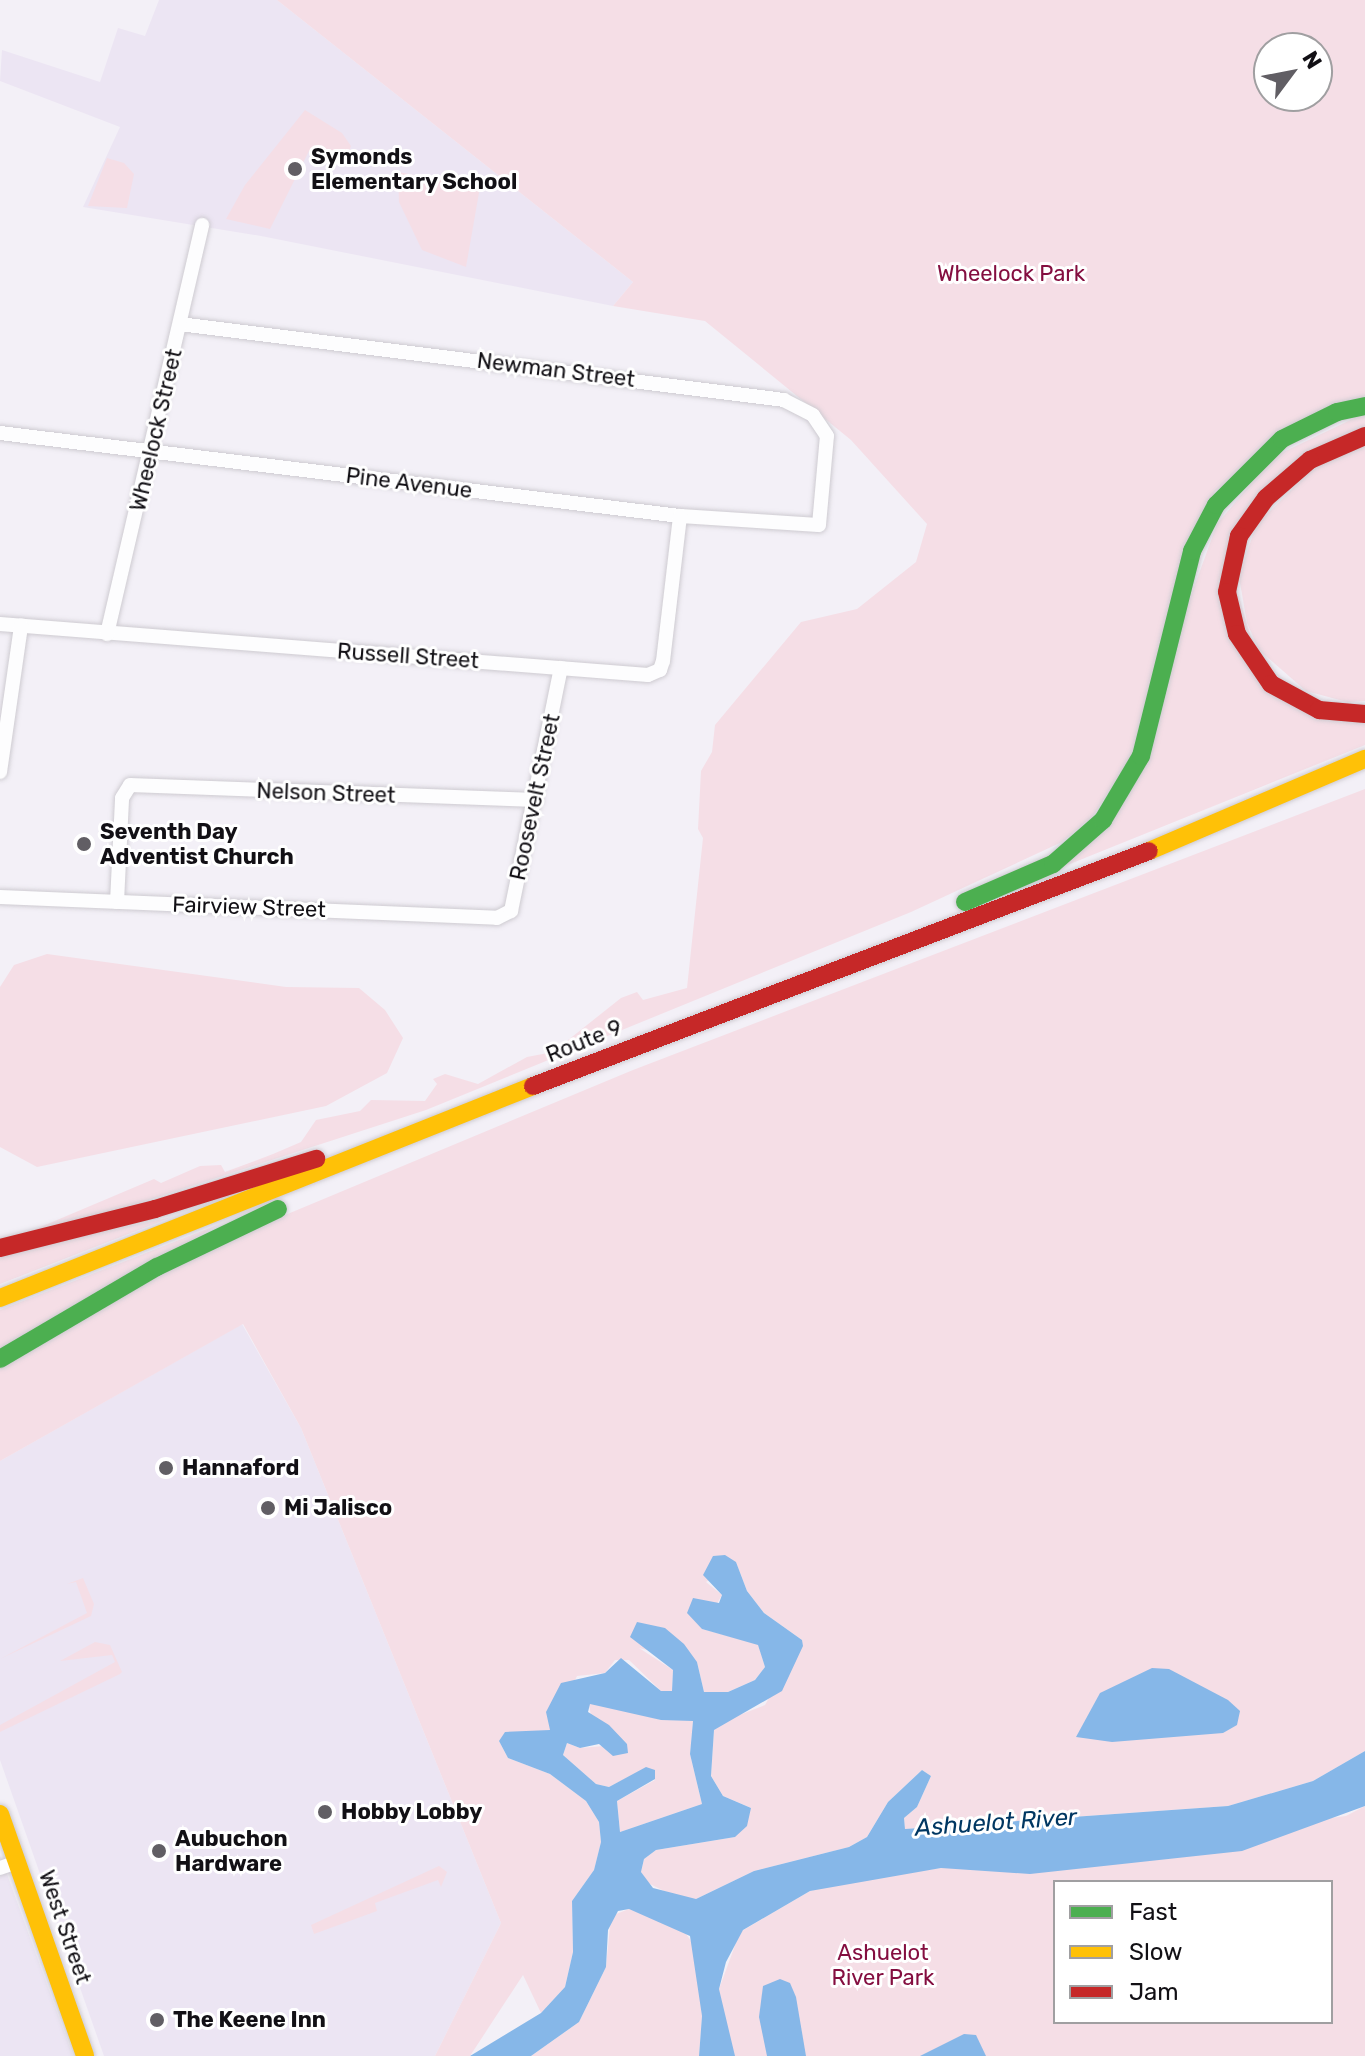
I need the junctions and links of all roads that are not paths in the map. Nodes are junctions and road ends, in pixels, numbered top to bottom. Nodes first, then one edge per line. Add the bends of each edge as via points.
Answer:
1 (202, 225) dead end
2 (180, 324) junction
3 (1365, 406) edge
4 (0, 433) edge
5 (1365, 436) edge
6 (147, 452) junction
7 (680, 516) junction
8 (819, 525) joint
9 (0, 624) edge
10 (21, 626) junction
11 (107, 634) junction
12 (561, 668) junction
13 (1365, 714) edge
14 (1365, 759) edge
15 (0, 772) edge
16 (1365, 779) edge
17 (536, 800) junction
18 (1188, 836) junction
19 (0, 897) edge
20 (117, 902) junction
21 (497, 918) joint
22 (772, 991) junction
23 (518, 1093) junction
24 (393, 1144) junction
25 (0, 1248) edge
26 (0, 1298) edge
27 (0, 1359) edge
28 (0, 1814) edge
29 (9, 1865) edge
30 (85, 2056) edge

1 - 2 street, Wheelock Street
2 - 6 street, Wheelock Street
2 - 8 street, Newman Street via 784,400 813,415 827,436
3 - 22 main road via 1337,412 1282,439 1216,505 1192,551 1141,756 1103,820 1053,864
4 - 6 street, Pine Avenue
5 - 13 main road via 1310,460 1266,498 1239,536 1227,592 1237,634 1271,684 1319,710
6 - 7 street, Pine Avenue
6 - 11 street, Wheelock Street
7 - 8 street, Pine Avenue
7 - 12 street, Russell Street via 660,670 648,675
9 - 10 street, Russell Street
10 - 11 street, Russell Street
10 - 15 street
11 - 12 street, Russell Street
12 - 17 street, Roosevelt Street
14 - 18 main road
16 - 18 main road
17 - 20 street, Nelson Street via 130,785 122,798
17 - 21 street, Roosevelt Street via 511,911
18 - 22 main road, Route 9
19 - 20 street, Fairview Street
20 - 21 street, Fairview Street
22 - 23 main road, Route 9
23 - 24 main road, Route 9
23 - 27 main road via 503,1113 200,1244
24 - 25 main road via 367,1142 155,1209
24 - 26 main road, Route 9
28 - 29 main road, West Street
29 - 30 main road, West Street

